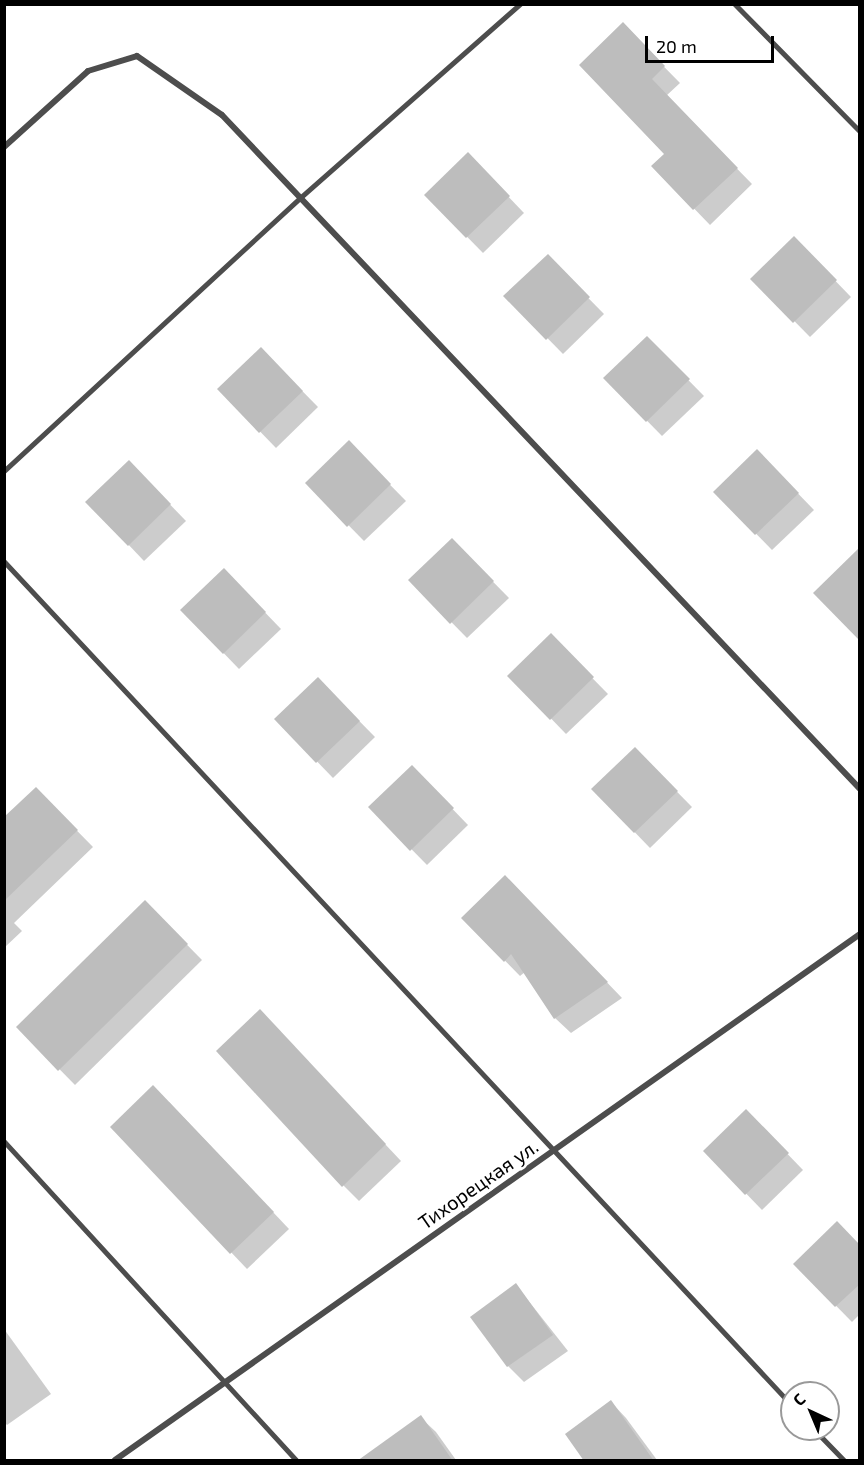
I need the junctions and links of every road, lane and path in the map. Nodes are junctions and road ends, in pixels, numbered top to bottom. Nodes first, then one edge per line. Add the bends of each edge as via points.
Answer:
1 (520, 4) edge
2 (735, 4) edge
3 (860, 131) edge
4 (4, 147) edge
5 (300, 198) junction
6 (4, 471) edge
7 (4, 561) edge
8 (860, 789) edge
9 (860, 934) edge
10 (4, 1141) edge
11 (553, 1151) junction
12 (227, 1381) junction
13 (780, 1392) edge
14 (825, 1441) edge
15 (115, 1461) edge
16 (296, 1461) edge
17 (844, 1461) edge

1 - 5 lane
2 - 3 lane
4 - 5 street via 88,71 137,56 222,115
5 - 6 lane
5 - 8 street
7 - 11 lane
9 - 11 street, Тихорецкая ул.
10 - 12 lane
11 - 12 street, Тихорецкая ул.
11 - 13 lane
12 - 15 street, Тихорецкая ул.
12 - 16 lane
14 - 17 lane

